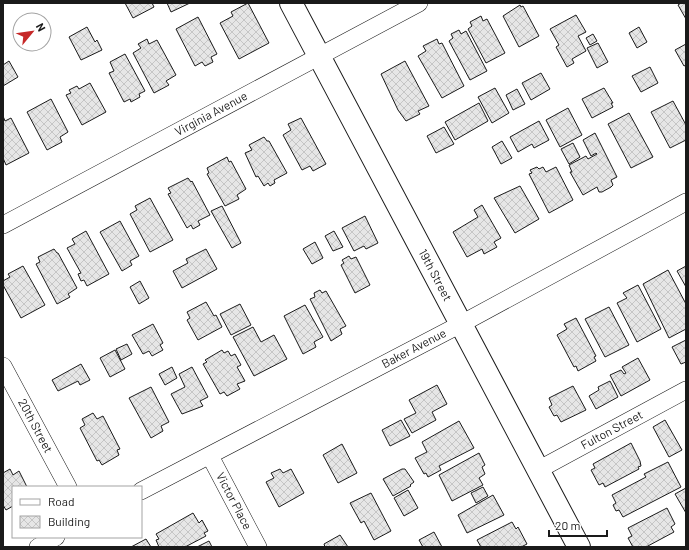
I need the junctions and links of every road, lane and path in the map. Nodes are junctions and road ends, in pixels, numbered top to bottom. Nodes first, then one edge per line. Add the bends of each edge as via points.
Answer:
1 (291, 3) edge
2 (419, 3) edge
3 (319, 57) junction
4 (686, 202) edge
5 (3, 225) edge
6 (461, 324) junction
7 (3, 366) edge
8 (686, 390) edge
9 (210, 456) junction
10 (538, 470) junction
11 (67, 486) edge
12 (142, 490) edge
13 (54, 538) edge
14 (38, 547) edge
15 (258, 547) edge
16 (579, 547) edge

1 - 3 street, 19th Street
2 - 3 street, Virginia Avenue
3 - 5 street, Virginia Avenue
3 - 6 street, 19th Street
4 - 6 street, Baker Avenue
6 - 9 street, Baker Avenue
6 - 10 street, 19th Street
7 - 11 street, 20th Street
8 - 10 street, Fulton Street
9 - 12 street, Baker Avenue
9 - 15 street, Victor Place
10 - 16 street, 19th Street
13 - 14 street

